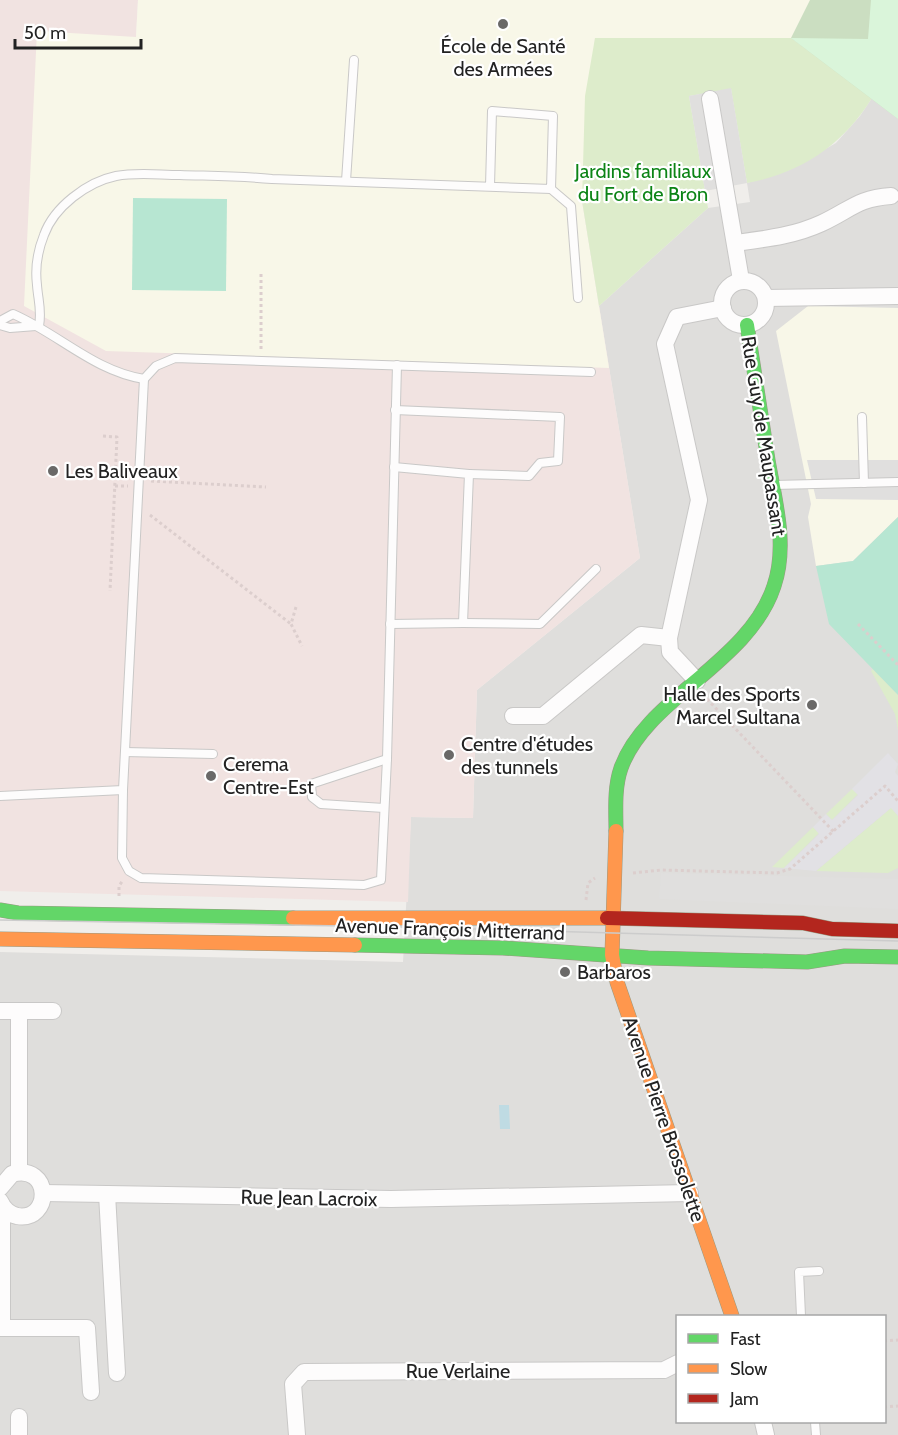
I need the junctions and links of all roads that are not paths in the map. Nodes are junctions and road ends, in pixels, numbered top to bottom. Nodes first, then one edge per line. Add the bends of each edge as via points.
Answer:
1 (354, 60) dead end
2 (710, 99) dead end
3 (346, 181) junction
4 (490, 186) junction
5 (551, 189) junction
6 (891, 196) dead end
7 (735, 243) junction
8 (741, 280) junction
9 (898, 296) edge
10 (578, 298) dead end
11 (766, 298) junction
12 (723, 308) junction
13 (0, 323) edge
14 (747, 325) junction
15 (39, 326) junction
16 (397, 365) junction
17 (591, 372) dead end
18 (144, 379) junction
19 (396, 410) junction
20 (862, 417) dead end
21 (394, 467) junction
22 (469, 474) junction
23 (898, 482) edge
24 (864, 483) junction
25 (773, 485) junction
26 (596, 569) dead end
27 (463, 623) junction
28 (390, 624) junction
29 (669, 638) junction
30 (695, 683) junction
31 (513, 716) dead end
32 (125, 752) junction
33 (213, 754) dead end
34 (387, 759) junction
35 (123, 790) junction
36 (0, 796) edge
37 (384, 808) junction
38 (0, 910) edge
39 (615, 918) junction
40 (898, 931) edge
41 (0, 939) edge
42 (612, 955) junction
43 (898, 957) edge
44 (0, 1011) edge
45 (19, 1011) junction
46 (54, 1011) dead end
47 (19, 1172) junction
48 (0, 1188) edge
49 (690, 1193) junction
50 (43, 1194) junction
51 (107, 1194) junction
52 (1, 1203) edge
53 (819, 1271) dead end
54 (731, 1315) edge
55 (801, 1315) edge
56 (1, 1328) edge
57 (676, 1364) edge
58 (117, 1373) dead end
59 (91, 1392) dead end
60 (19, 1417) dead end
61 (19, 1435) edge
62 (297, 1435) edge

1 - 3 lane
2 - 7 street
3 - 4 lane
3 - 15 lane via 144,174 115,176 88,186 65,204 44,233 37,261 42,311
4 - 5 lane
4 - 5 lane via 492,111 553,116
5 - 10 lane via 571,206
6 - 7 street via 869,197 821,224 786,236
7 - 8 street
8 - 11 street via 757,284
8 - 12 street via 726,290
9 - 11 street
11 - 14 street via 763,316
12 - 14 street via 731,321
12 - 29 street via 676,317 665,344 699,500
13 - 15 lane via 10,328
13 - 15 lane via 13,314
14 - 25 street, Rue Guy de Maupassant
15 - 18 lane via 106,370
16 - 17 lane
16 - 18 lane via 175,358 156,366
16 - 19 lane
18 - 32 lane
19 - 21 lane
19 - 22 lane via 560,417 558,461 540,463 529,476
20 - 24 lane
21 - 22 lane
21 - 28 lane
22 - 27 lane
23 - 24 lane
24 - 25 lane
25 - 30 street, Rue Guy de Maupassant via 781,542 773,589 758,619
26 - 27 lane via 540,624
27 - 28 lane
28 - 34 lane
29 - 30 street via 670,652
29 - 31 street via 642,635 543,716
30 - 39 street, Rue Guy de Maupassant via 641,733 624,755 617,780
32 - 33 lane
32 - 35 lane
34 - 37 lane
34 - 37 lane via 311,784 312,797 321,804
35 - 36 lane
35 - 37 lane via 122,858 129,871 141,878 364,885 381,880
38 - 39 street, Avenue François Mitterrand via 495,921
39 - 40 street, Avenue François Mitterrand via 803,923 832,929
39 - 42 street, Avenue Pierre Brossolette
41 - 42 street, Avenue François Mitterrand via 503,948
42 - 43 street, Avenue François Mitterrand via 807,962 845,956
42 - 49 street, Avenue Pierre Brossolette via 616,982
44 - 45 street
45 - 46 street
45 - 47 street
47 - 48 street via 7,1178
47 - 50 street via 33,1175
49 - 51 street, Rue Jean Lacroix via 391,1199
49 - 54 street, Avenue Pierre Brossolette
50 - 51 street, Rue Jean Lacroix
50 - 52 street via 39,1207 28,1216 13,1215
51 - 58 street
52 - 56 street
53 - 55 lane via 799,1272
56 - 59 street via 87,1328
57 - 62 street, Rue Verlaine via 664,1370 304,1372 293,1384
60 - 61 street

